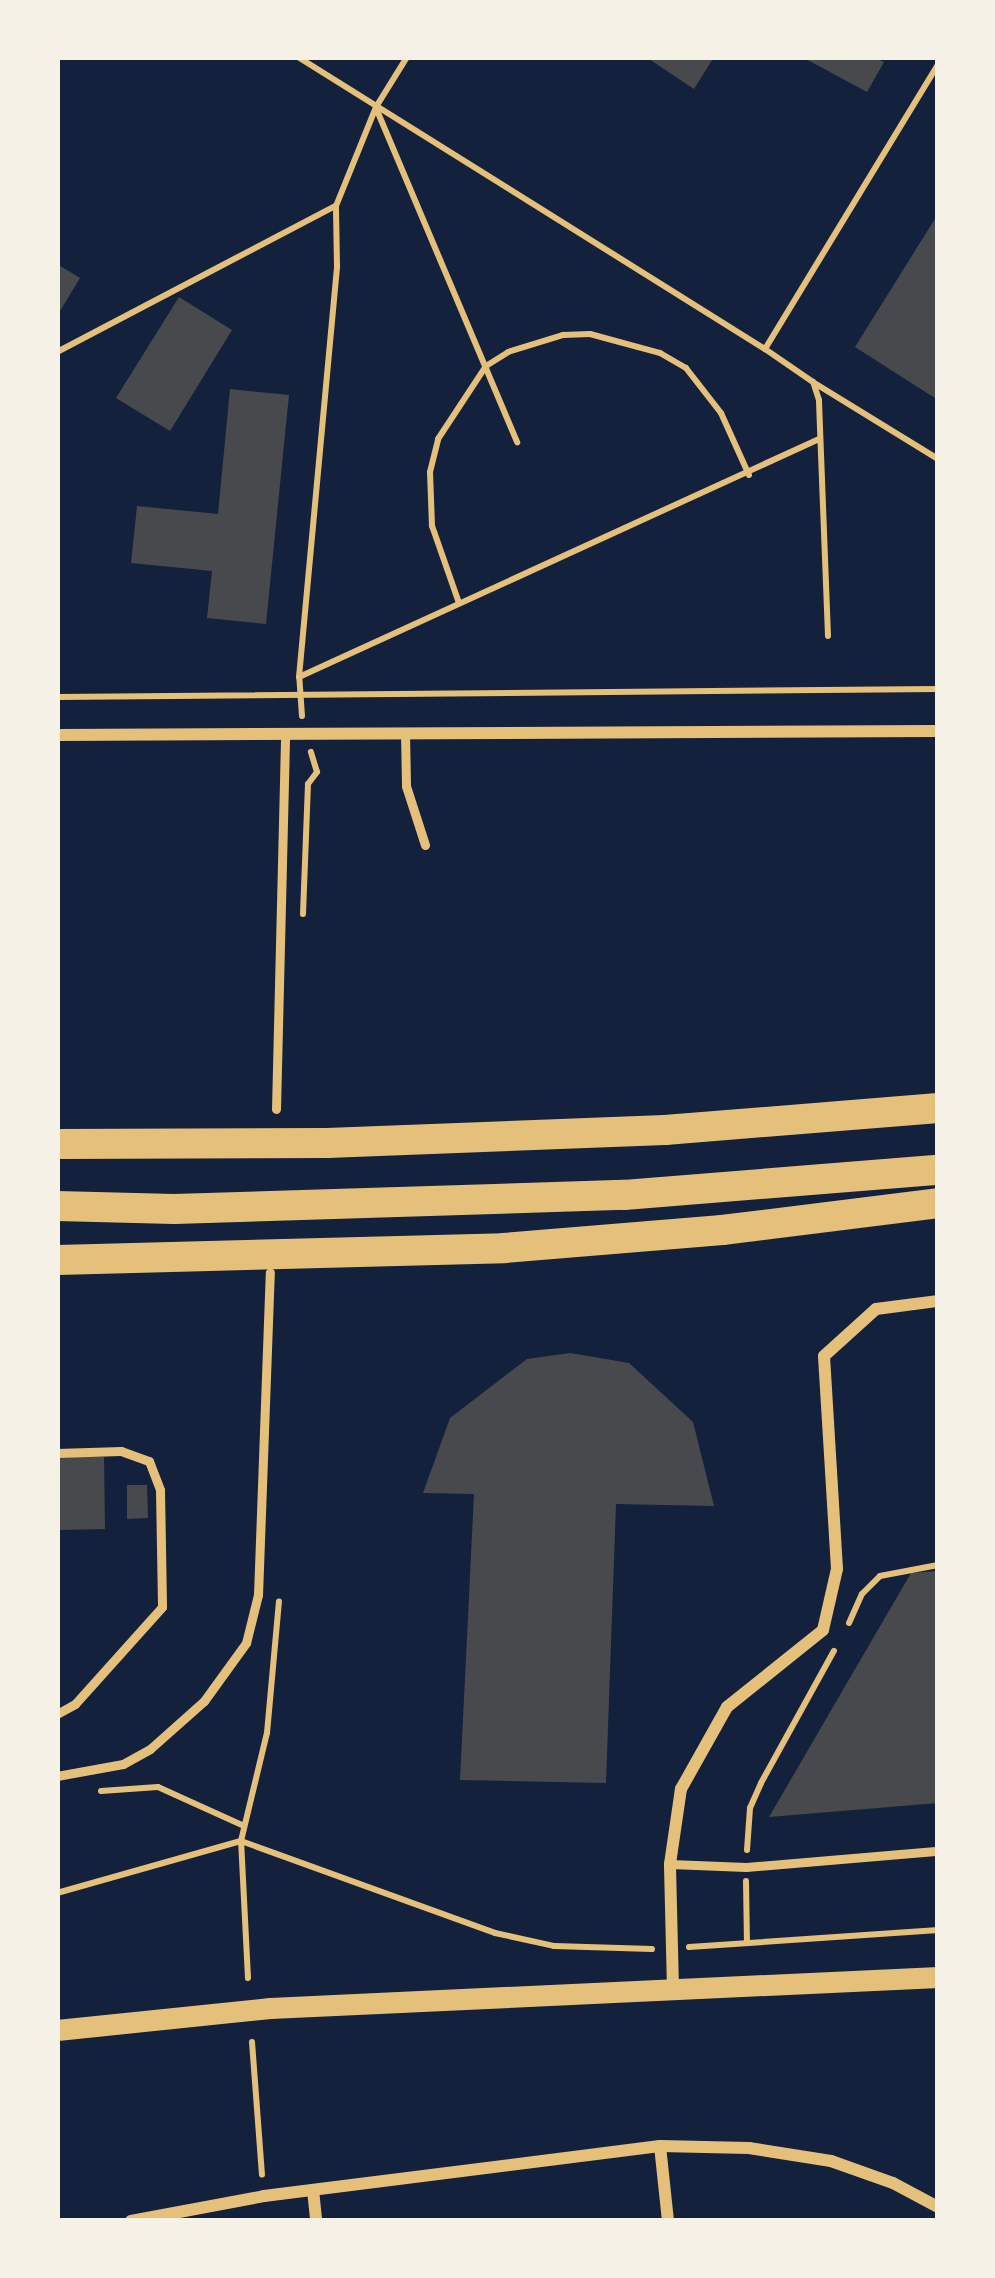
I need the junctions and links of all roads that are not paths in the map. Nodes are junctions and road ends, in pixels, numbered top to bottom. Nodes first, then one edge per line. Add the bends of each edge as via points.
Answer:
1 (938, 731) edge
2 (405, 734) junction
3 (57, 735) edge
4 (285, 735) junction
5 (425, 845) dead end
6 (938, 1108) edge
7 (276, 1109) dead end
8 (57, 1144) edge
9 (938, 1170) edge
10 (938, 1203) edge
11 (57, 1206) edge
12 (57, 1260) edge
13 (270, 1272) dead end
14 (938, 1300) edge
15 (57, 1453) edge
16 (57, 1714) edge
17 (57, 1776) edge
18 (938, 1851) edge
19 (670, 1864) junction
20 (938, 1977) edge
21 (673, 1989) junction
22 (63, 2030) edge
23 (660, 2146) junction
24 (313, 2190) junction
25 (938, 2207) edge
26 (131, 2221) edge
27 (316, 2221) edge
28 (668, 2221) edge

1 - 2 street
2 - 4 street
2 - 5 lane via 406,785
3 - 4 street
4 - 7 lane
6 - 8 highway via 664,1130
9 - 11 highway via 624,1195
10 - 12 highway via 504,1248
13 - 17 lane via 258,1595 246,1643 203,1701 150,1749 123,1764
14 - 19 street via 876,1310 824,1356 837,1569 823,1630 727,1706 681,1789
15 - 16 lane via 121,1451 149,1461 160,1490 162,1606 76,1704
18 - 19 lane via 746,1867
19 - 21 street
20 - 21 street
21 - 22 street via 269,2008
23 - 24 street
23 - 25 street via 830,2161
23 - 28 street
24 - 26 street
24 - 27 street

